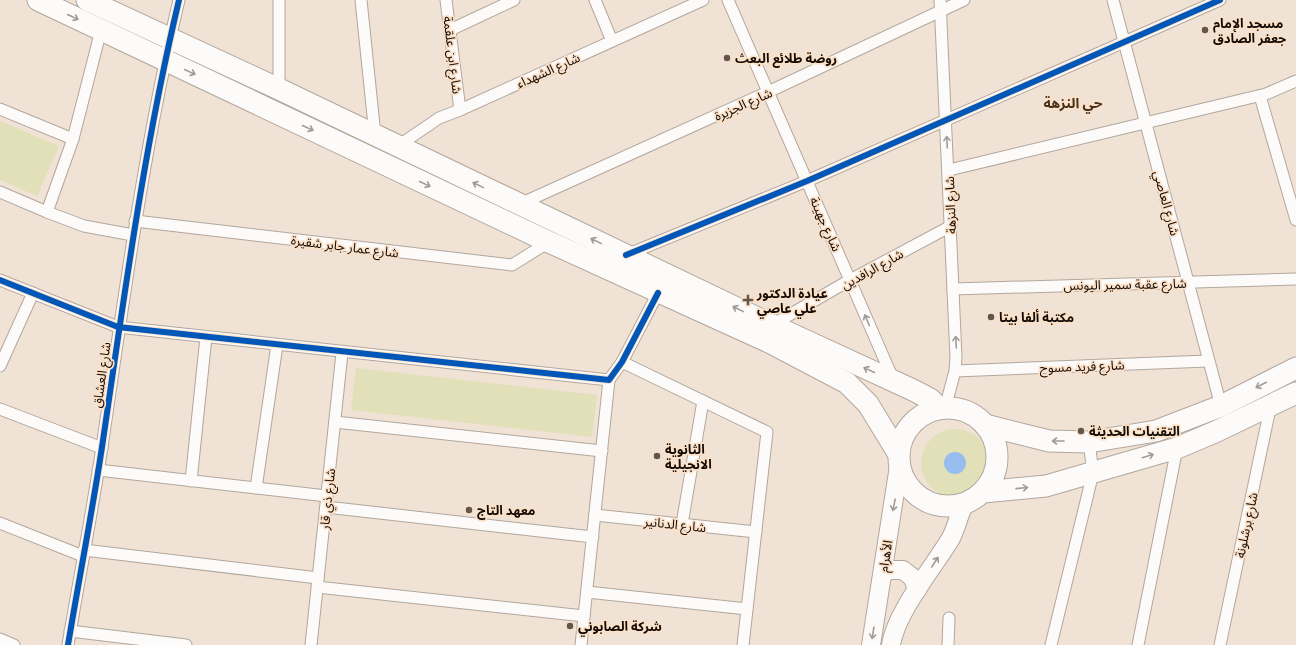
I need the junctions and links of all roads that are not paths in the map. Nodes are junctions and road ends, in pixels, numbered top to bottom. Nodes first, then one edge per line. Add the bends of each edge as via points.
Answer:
1 (38, 0) edge
2 (87, 0) edge
3 (179, 0) edge
4 (279, 0) edge
5 (361, 0) edge
6 (446, 0) edge
7 (514, 0) edge
8 (595, 0) edge
9 (703, 0) edge
10 (728, 0) edge
11 (964, 0) edge
12 (1113, 0) edge
13 (1220, 0) edge
14 (940, 5) edge
15 (101, 30) junction
16 (450, 30) junction
17 (170, 38) junction
18 (612, 41) junction
19 (1124, 42) junction
20 (166, 60) junction
21 (1296, 81) edge
22 (279, 89) junction
23 (768, 92) junction
24 (1260, 96) junction
25 (0, 109) edge
26 (460, 110) junction
27 (946, 121) junction
28 (1146, 123) junction
29 (375, 135) junction
30 (73, 139) junction
31 (398, 146) junction
32 (949, 170) junction
33 (807, 181) junction
34 (0, 192) edge
35 (519, 204) junction
36 (46, 212) junction
37 (1296, 220) edge
38 (135, 221) junction
39 (951, 226) junction
40 (133, 235) junction
41 (549, 242) junction
42 (626, 255) junction
43 (1296, 279) edge
44 (0, 280) edge
45 (850, 280) junction
46 (1188, 282) junction
47 (953, 288) junction
48 (33, 293) junction
49 (658, 293) junction
50 (772, 326) junction
51 (118, 327) junction
52 (206, 337) junction
53 (277, 345) junction
54 (342, 353) junction
55 (1208, 361) junction
56 (622, 362) junction
57 (0, 366) edge
58 (1296, 368) edge
59 (956, 371) junction
60 (609, 380) junction
61 (894, 381) junction
62 (1296, 393) edge
63 (703, 401) junction
64 (1272, 404) junction
65 (1221, 406) junction
66 (942, 408) junction
67 (0, 409) edge
68 (335, 422) junction
69 (985, 424) junction
70 (1089, 442) junction
71 (102, 448) junction
72 (1177, 448) junction
73 (602, 450) junction
74 (899, 460) junction
75 (98, 470) junction
76 (1093, 473) junction
77 (192, 480) junction
78 (256, 488) junction
79 (983, 492) junction
80 (326, 502) junction
81 (964, 504) junction
82 (595, 515) junction
83 (0, 523) edge
84 (682, 524) junction
85 (756, 532) junction
86 (592, 537) junction
87 (84, 553) junction
88 (882, 576) junction
89 (318, 583) junction
90 (917, 590) junction
91 (587, 592) junction
92 (747, 609) junction
93 (584, 616) junction
94 (949, 618) dead end
95 (70, 631) junction
96 (0, 639) edge
97 (14, 645) edge
98 (68, 645) edge
99 (186, 645) edge
100 (311, 645) edge
101 (581, 645) edge
102 (743, 645) edge
103 (871, 645) edge
104 (891, 645) edge
105 (948, 645) edge
106 (1051, 645) edge
107 (1138, 645) edge
108 (1220, 645) edge

1 -> 15 highway
2 - 17 highway
3 - 17 street, شارع العشاق
4 - 22 street
5 - 29 street
6 - 16 street, شارع ابن علقمة
7 - 16 street
8 - 18 street
9 - 18 street, شارع الشهداء
10 - 23 street, شارع جهينة
11 - 14 street, شارع الجزيرة
12 - 19 street, شارع العاصي
13 - 19 street
14 - 23 street, شارع الجزيرة
14 - 27 street, شارع النزهة
15 - 20 highway
15 - 30 street
16 - 26 street, شارع ابن علقمة
17 - 20 street, شارع العشاق
17 - 22 highway
18 - 26 street, شارع الشهداء
19 - 27 street
19 - 28 street, شارع العاصي
20 - 38 street, شارع العشاق
20 -> 41 highway
21 - 24 street
22 - 29 highway
23 - 33 street, شارع جهينة
23 - 35 street, شارع الجزيرة
24 - 28 street
24 - 37 street
25 - 30 street
26 - 31 street, شارع الشهداء via 439,118
32 -> 27 street, شارع النزهة
27 - 33 street
28 - 32 street
28 - 46 street, شارع العاصي
29 - 31 highway
30 - 36 street
35 -> 31 highway
32 - 39 street, شارع النزهة
33 - 42 street
33 - 45 street, شارع جهينة
34 - 36 street
42 -> 35 highway
36 - 40 street via 84,226
38 - 40 street, شارع العشاق
38 - 41 street, شارع عمار جابر شقيرة via 512,265
39 - 45 street, شارع الرافدين
39 - 47 street, شارع النزهة
40 - 51 street, شارع العشاق
41 - 49 highway
50 -> 42 highway
43 - 46 street, شارع عقبة سمير اليونس
44 - 48 street
45 - 50 street, شارع الرافدين
61 -> 45 street, شارع جهينة
46 - 47 street, شارع عقبة سمير اليونس
46 - 55 street, شارع العاصي
59 -> 47 street, شارع النزهة
48 - 51 street
48 - 57 street
49 - 56 street
49 - 74 highway via 771,343 847,383 868,404
61 -> 50 highway
51 - 52 street
51 - 71 street, شارع العشاق
52 - 53 street
52 - 77 street
53 - 54 street
53 - 78 street
54 - 60 street
54 - 68 street, شارع ذي قار
55 - 59 street, شارع فريد مسوح
55 - 65 street, شارع العاصي
56 - 60 street
56 - 63 street
58 -> 65 highway
59 - 66 street, شارع النزهة
60 - 73 street
61 - 66 highway
62 - 64 highway
63 - 84 street
63 - 85 street via 767,432
64 - 72 highway
64 - 108 street, شارع برشلونة
65 - 70 highway via 1156,431
66 - 69 highway via 960,409 974,415
66 - 74 highway via 924,414 911,424 902,438
67 - 71 street
68 - 73 street
68 - 80 street, شارع ذي قار
70 -> 69 highway via 1049,441
69 - 79 highway via 995,440 997,459 994,477
70 - 76 street
71 - 75 street, شارع العشاق
76 -> 72 highway
72 - 107 street
73 - 82 street
74 - 81 highway via 907,485 923,500 943,506
74 -> 88 main road, الأهرام
75 - 77 street
75 - 87 street, شارع العشاق
79 -> 76 highway via 1046,486
76 - 106 street
77 - 78 street
78 - 80 street
79 - 81 highway
80 - 86 street
80 - 89 street, شارع ذي قار
90 -> 81 main road via 951,537
82 - 84 street, شارع الدنانير
82 - 86 street
83 - 87 street
84 - 85 street, شارع الدنانير
85 - 92 street
86 - 91 street
87 - 89 street
87 - 95 street, شارع العشاق
88 - 90 main road via 888,570 904,570 913,578
88 -> 103 main road, الأهرام
89 - 93 street
89 - 100 street, شارع ذي قار
90 - 104 main road via 893,633
91 - 92 street
91 - 93 street
92 - 102 street
93 - 101 street
94 - 105 street
95 - 98 street, شارع العشاق
95 - 99 street
96 - 97 street

